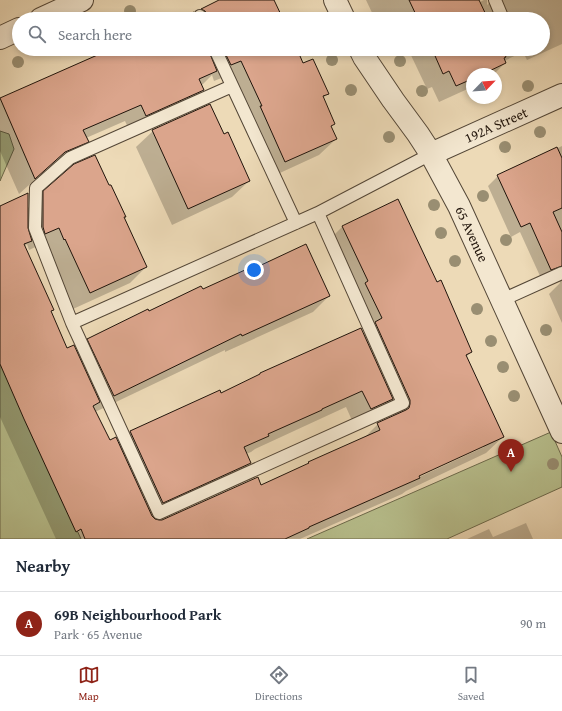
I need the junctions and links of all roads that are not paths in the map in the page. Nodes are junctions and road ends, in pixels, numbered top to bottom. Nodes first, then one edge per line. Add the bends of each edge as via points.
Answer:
1 (82, 0) edge
2 (335, 0) edge
3 (495, 0) edge
4 (56, 12) edge
5 (341, 12) edge
6 (500, 12) edge
7 (12, 32) edge
8 (0, 38) edge
9 (218, 56) edge
10 (364, 56) edge
11 (232, 86) junction
12 (562, 95) edge
13 (431, 154) junction
14 (318, 213) junction
15 (296, 223) junction
16 (562, 273) edge
17 (502, 300) junction
18 (72, 323) junction
19 (562, 432) edge

1 - 4 street
2 - 5 street
3 - 6 lane
7 - 8 street
9 - 11 lane
10 - 13 street, 65 Avenue
11 - 15 lane
11 - 18 lane via 70,158 36,188 35,228
12 - 13 street, 192A Street
13 - 14 lane
13 - 17 street, 65 Avenue via 459,206
14 - 15 lane
14 - 18 lane via 403,403 166,510 159,513
15 - 18 lane
16 - 17 lane
17 - 19 street, 65 Avenue

